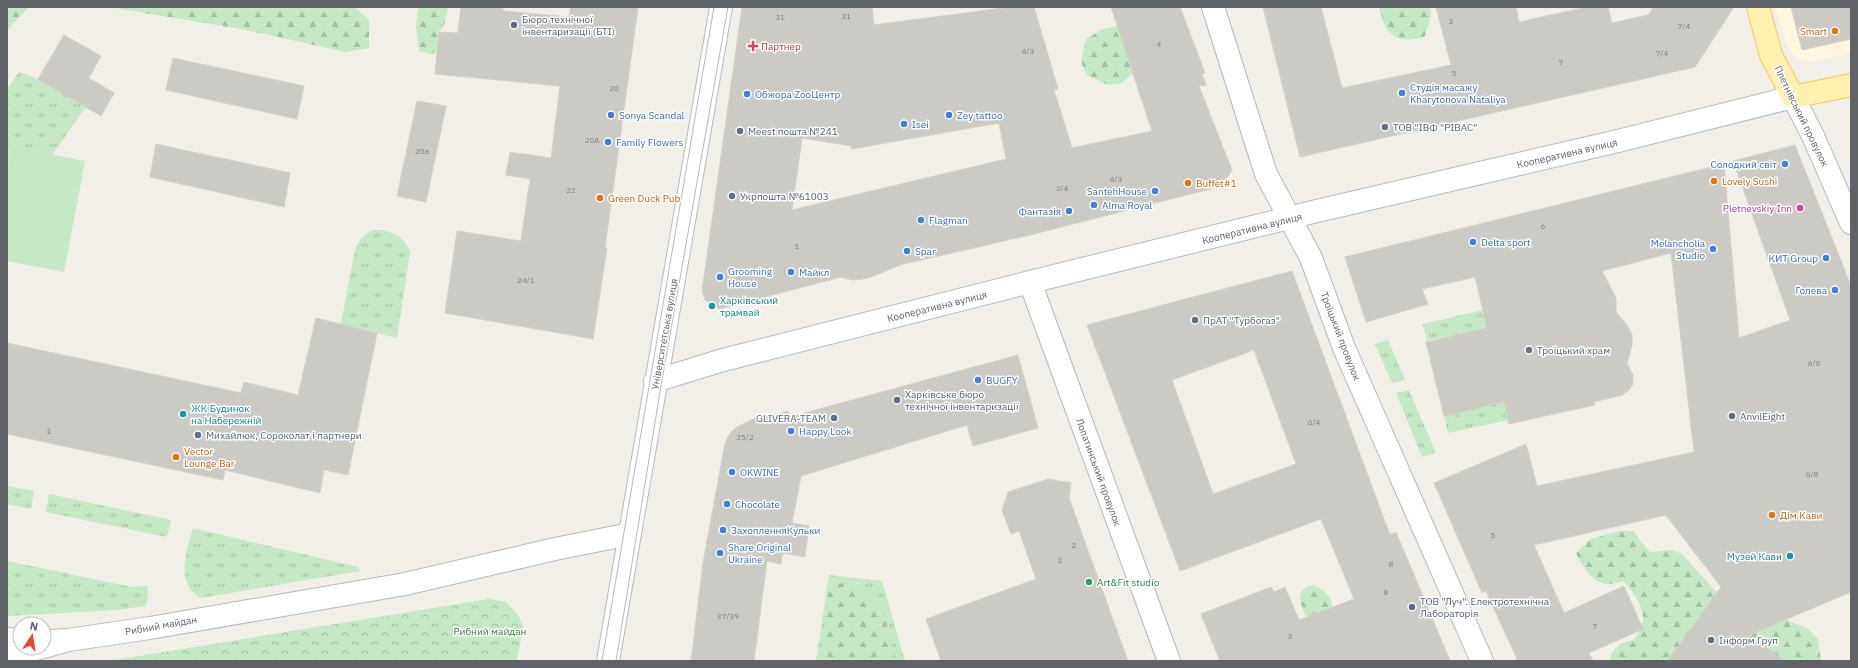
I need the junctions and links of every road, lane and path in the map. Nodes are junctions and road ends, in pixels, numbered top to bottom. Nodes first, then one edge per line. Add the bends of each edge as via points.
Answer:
1 (721, 7) edge
2 (1213, 7) edge
3 (1758, 7) edge
4 (1851, 85) edge
5 (1794, 97) junction
6 (1289, 219) junction
7 (1851, 223) edge
8 (1030, 282) junction
9 (655, 381) junction
10 (630, 534) junction
11 (68, 640) junction
12 (52, 641) edge
13 (52, 645) edge
14 (608, 661) edge
15 (1169, 661) edge
16 (1482, 661) edge

1 - 9 street, Університетська вулиця
2 - 6 street, Троїцький провулок via 1266,174
3 - 5 main road, Плетнівський провулок via 1772,55
4 - 5 main road, Кооперативна вулиця
5 - 6 street, Кооперативна вулиця
5 - 7 street, Плетнівський провулок
6 - 8 street, Кооперативна вулиця
6 - 16 street, Троїцький провулок via 1312,258 1344,348
8 - 9 street, Кооперативна вулиця via 724,360
8 - 15 street, Лопатинський провулок
9 - 10 street, Університетська вулиця
10 - 11 street, Рибний майдан via 405,584
10 - 14 street, Університетська вулиця
11 - 12 street, Рибний майдан
11 - 13 street

